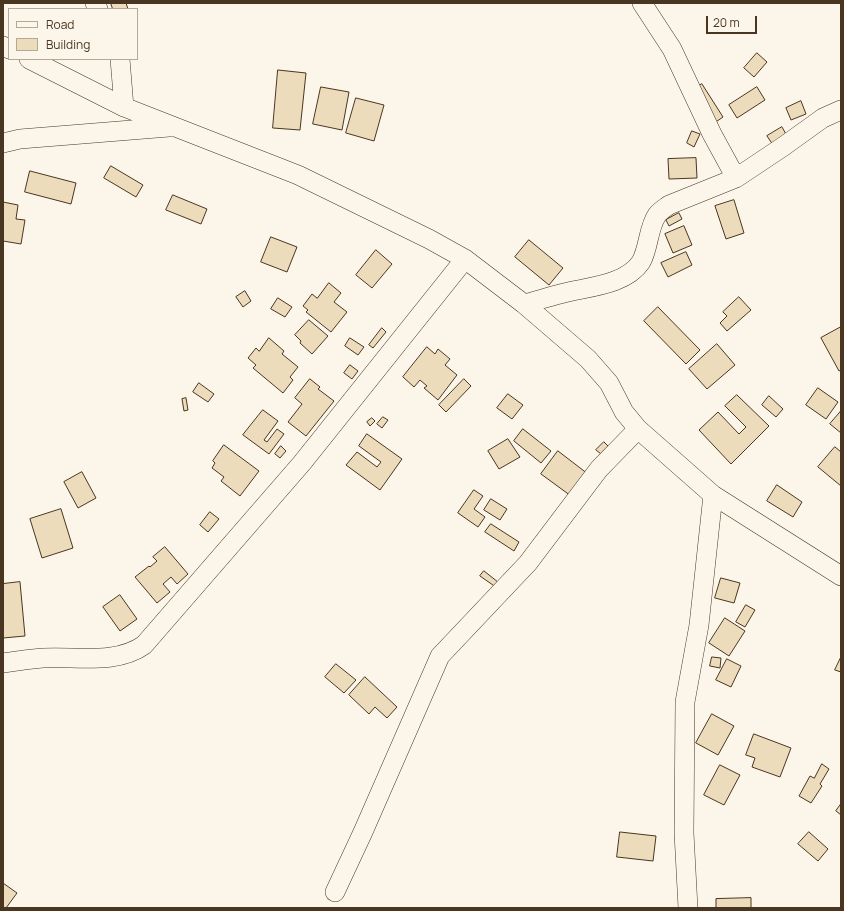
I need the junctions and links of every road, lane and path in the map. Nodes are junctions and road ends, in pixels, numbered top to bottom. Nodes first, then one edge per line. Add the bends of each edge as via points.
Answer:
1 (642, 3) edge
2 (31, 60) edge
3 (120, 60) edge
4 (124, 107) junction
5 (841, 110) edge
6 (174, 127) junction
7 (3, 143) edge
8 (736, 178) junction
9 (465, 260) junction
10 (524, 304) junction
11 (638, 429) junction
12 (714, 495) junction
13 (841, 576) edge
14 (3, 663) edge
15 (335, 892) dead end
16 (688, 908) edge

1 - 8 street via 672,48 712,134
2 - 4 street
3 - 4 street
4 - 6 street
5 - 8 street via 823,118
6 - 7 street via 20,139
6 - 9 street via 298,175 429,239
8 - 10 street via 669,205 661,211 655,219 644,255 636,268 624,277 600,286
9 - 10 street
9 - 14 street via 302,463 144,645 128,654 115,657 43,658
10 - 11 street via 588,359 609,383 624,412
11 - 12 street
11 - 15 street via 599,469 528,563 440,656
12 - 13 street
12 - 16 street via 699,625 685,702 684,833

